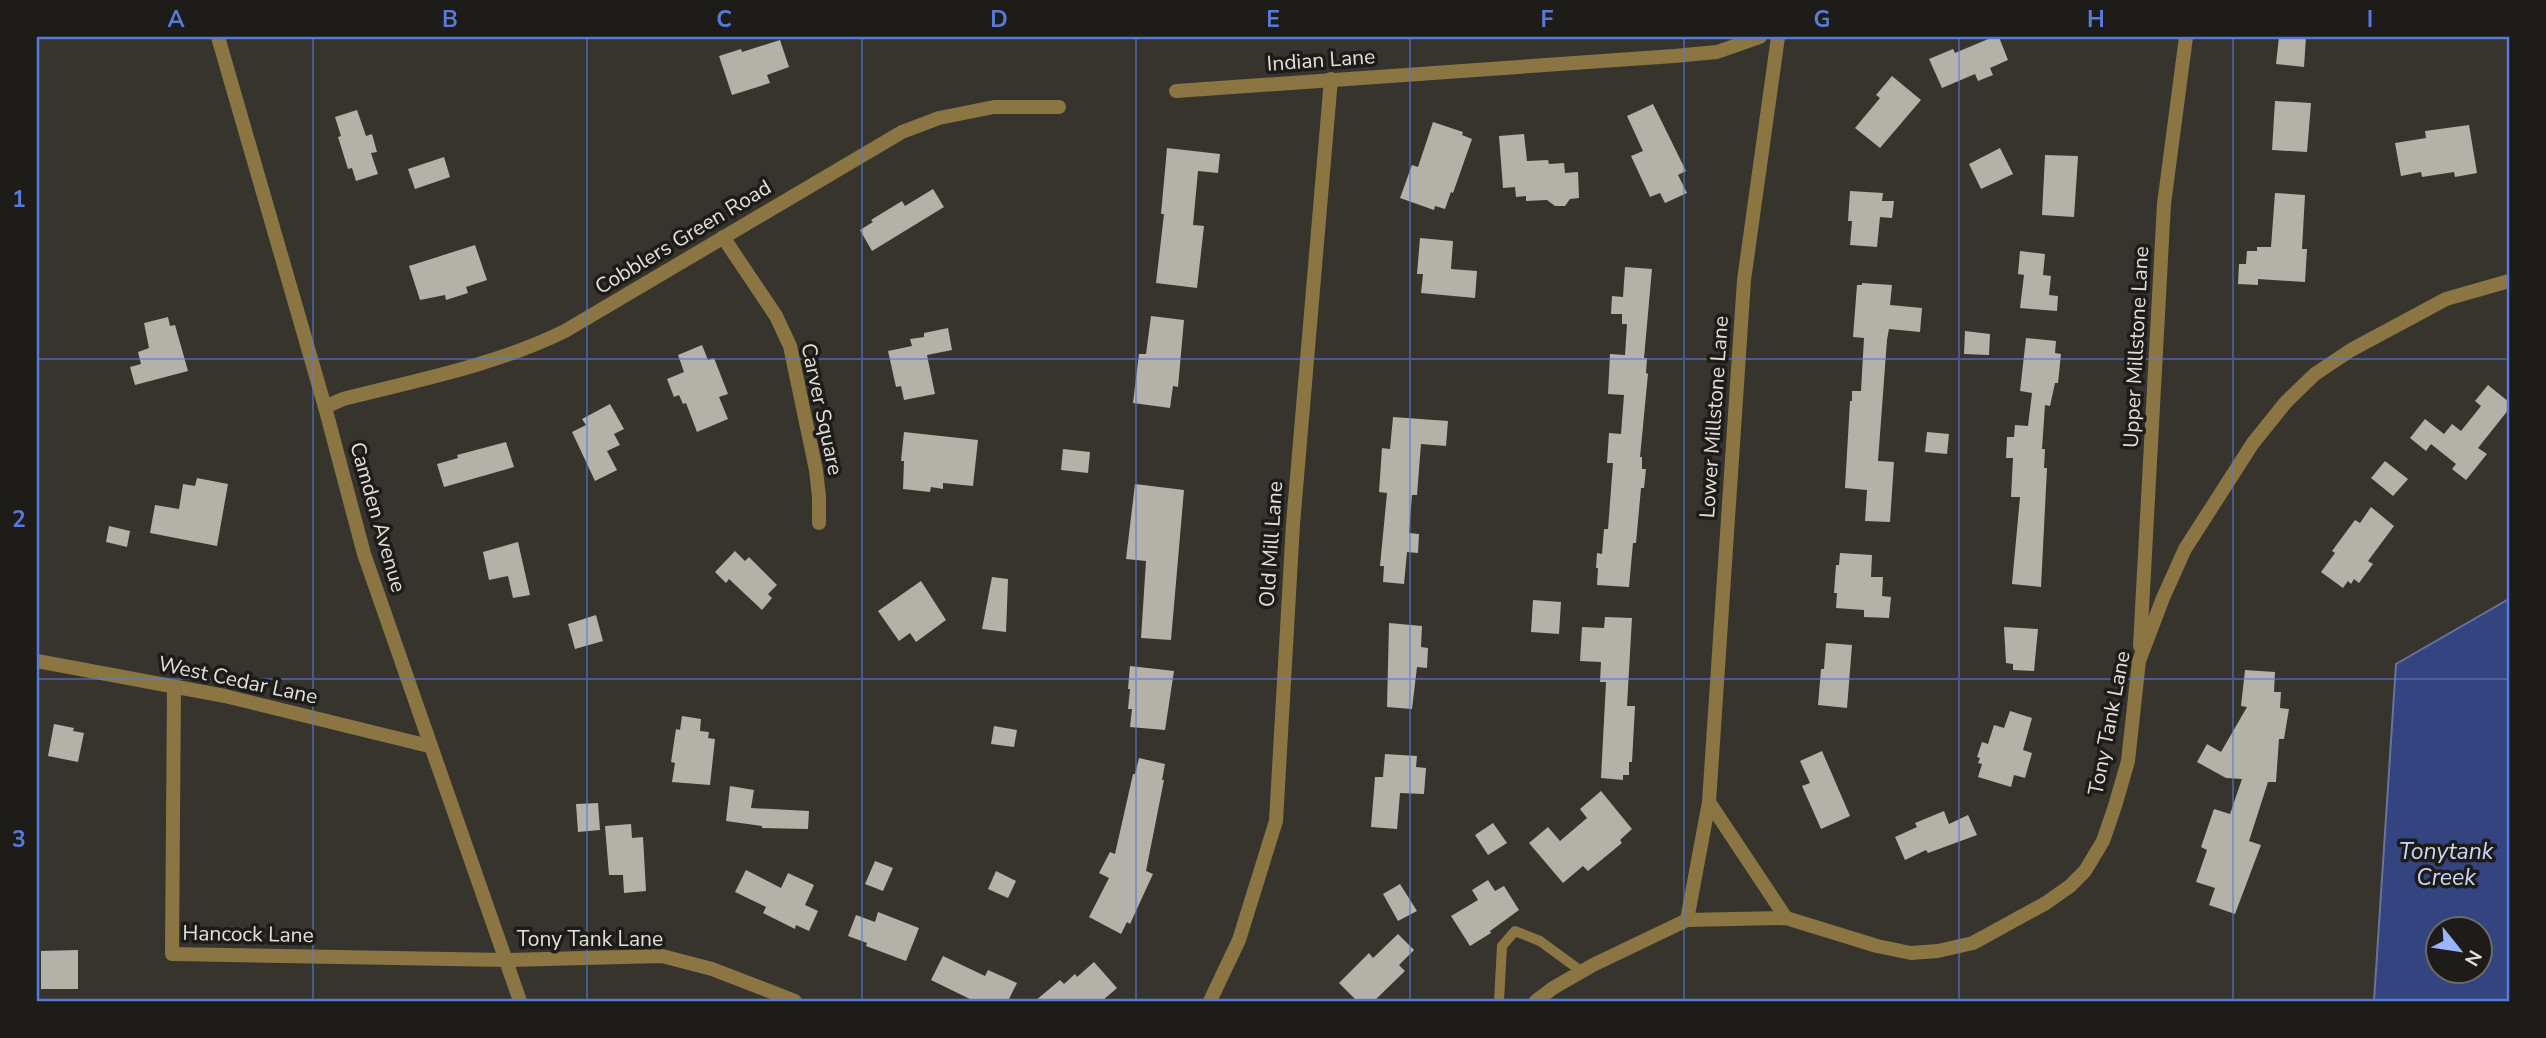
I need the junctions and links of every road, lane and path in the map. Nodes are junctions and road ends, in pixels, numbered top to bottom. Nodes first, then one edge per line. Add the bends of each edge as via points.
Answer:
1 (218, 37) edge
2 (1760, 37) edge
3 (1778, 37) edge
4 (2186, 37) edge
5 (1331, 79) junction
6 (1176, 90) dead end
7 (1059, 107) dead end
8 (723, 237) junction
9 (2509, 281) edge
10 (325, 407) junction
11 (819, 523) dead end
12 (37, 661) edge
13 (2139, 661) junction
14 (174, 688) junction
15 (429, 746) junction
16 (1709, 802) junction
17 (1786, 918) junction
18 (1687, 920) junction
19 (505, 960) junction
20 (1581, 971) junction
21 (520, 1001) edge
22 (795, 1001) edge
23 (1210, 1001) edge
24 (1499, 1001) edge
25 (1536, 1001) edge

1 - 10 street, Camden Avenue
2 - 5 street, Indian Lane via 1717,52
3 - 16 street, Lower Millstone Lane via 1744,280
4 - 13 street, Upper Millstone Lane via 2164,204
5 - 6 street, Indian Lane
5 - 23 street, Old Mill Lane via 1292,538 1276,821 1240,940
7 - 8 street, Cobblers Green Road via 994,107 939,118 902,132
8 - 10 street, Cobblers Green Road via 536,346
8 - 11 street, Carver Square via 776,316 790,346 816,470
9 - 13 street, Tony Tank Lane via 2446,299 2399,322 2315,374 2286,402 2185,549
10 - 15 street, Camden Avenue via 364,554
12 - 14 street, West Cedar Lane
13 - 17 street, Tony Tank Lane via 2127,761 2115,806 2103,841 2085,871 2062,891 1973,943 1938,951 1910,953 1877,946
14 - 15 street, West Cedar Lane via 225,696
14 - 19 street, Hancock Lane via 172,954
15 - 19 street, Camden Avenue
16 - 17 street
16 - 18 street, Lower Millstone Lane
17 - 18 street, Tony Tank Lane
18 - 20 street, Tony Tank Lane
19 - 21 street, Camden Avenue
19 - 22 street, Tony Tank Lane via 662,957 712,969
20 - 24 lane via 1540,941 1515,931 1502,946
20 - 25 street, Tony Tank Lane

